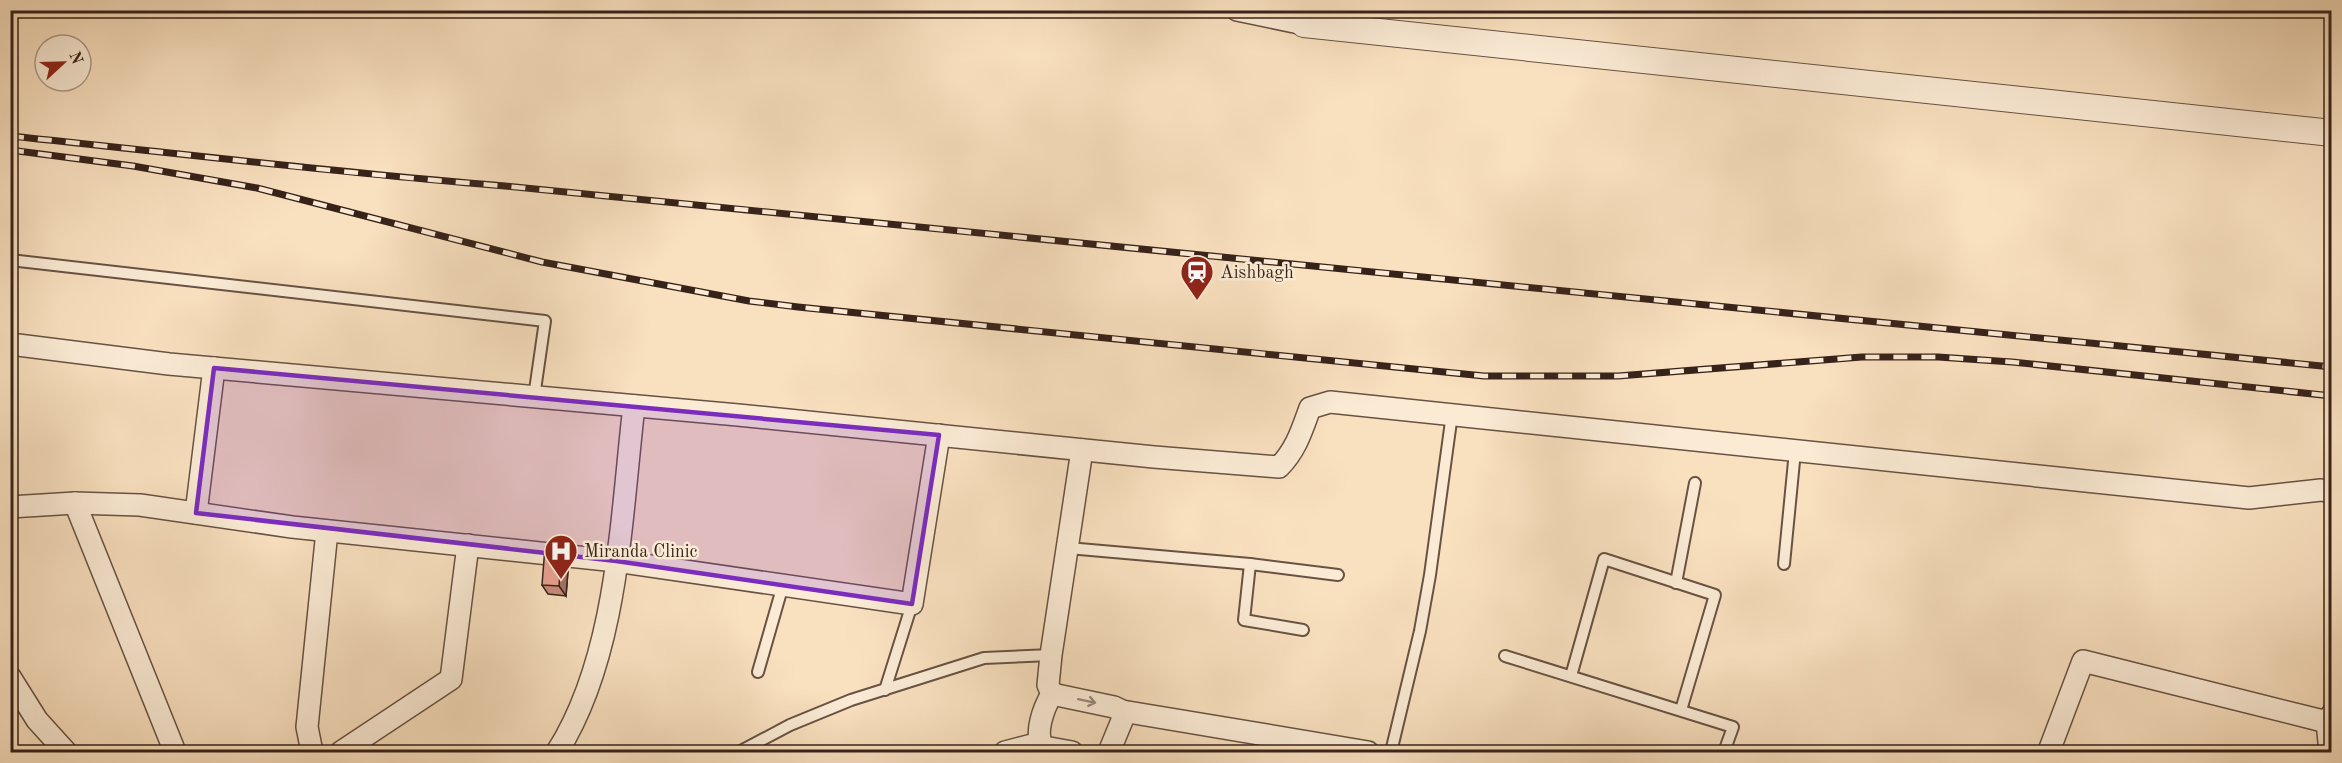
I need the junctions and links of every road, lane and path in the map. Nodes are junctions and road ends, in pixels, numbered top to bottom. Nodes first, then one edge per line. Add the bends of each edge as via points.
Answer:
1 (1237, 10) edge
2 (1304, 17) edge
3 (2331, 133) edge
4 (10, 260) edge
5 (10, 344) edge
6 (214, 368) junction
7 (534, 397) junction
8 (634, 406) junction
9 (1452, 414) junction
10 (939, 435) junction
11 (1082, 450) junction
12 (1796, 450) junction
13 (1695, 483) dead end
14 (2331, 492) edge
15 (75, 503) junction
16 (10, 507) edge
17 (196, 513) junction
18 (327, 531) junction
19 (468, 545) junction
20 (1068, 548) junction
21 (616, 561) junction
22 (1250, 564) junction
23 (1784, 564) dead end
24 (1338, 574) dead end
25 (1676, 583) junction
26 (783, 585) junction
27 (912, 604) junction
28 (1303, 630) dead end
29 (1051, 655) junction
30 (1505, 656) dead end
31 (758, 672) dead end
32 (1571, 676) junction
33 (10, 677) edge
34 (885, 690) junction
35 (1052, 694) junction
36 (1681, 710) junction
37 (1122, 711) junction
38 (2329, 718) edge
39 (1040, 743) junction
40 (2049, 751) dead end
41 (66, 753) edge
42 (175, 753) edge
43 (312, 753) edge
44 (341, 753) edge
45 (557, 753) edge
46 (739, 753) edge
47 (1005, 753) edge
48 (1072, 753) edge
49 (1109, 753) edge
50 (1368, 753) edge
51 (1391, 753) edge
52 (1724, 753) edge
53 (2330, 753) edge

1 - 2 street
2 - 3 street via 1574,51
4 - 7 lane via 545,321
5 - 6 street
6 - 7 street
6 - 17 street
7 - 8 street
8 - 10 street
8 - 21 street
9 - 11 street via 1330,402 1310,408 1299,440 1279,467
9 - 12 street
9 - 51 lane via 1424,609
10 - 11 street
10 - 27 street
11 - 20 street
12 - 14 street via 2249,498
12 - 23 lane
13 - 25 lane
15 - 16 street
15 - 17 street via 140,505
15 - 42 street
17 - 18 street
18 - 19 street
18 - 43 street via 307,727
19 - 21 street
19 - 44 street via 451,679
20 - 22 lane
20 - 29 street
21 - 26 street
21 - 45 street via 611,604 588,687
22 - 24 lane
22 - 28 lane via 1244,620
25 - 32 lane via 1604,559
25 - 36 lane via 1715,595
26 - 27 street
26 - 31 lane
27 - 34 lane
29 - 34 lane via 984,658
29 - 35 street via 1048,685
30 - 32 lane
32 - 36 lane
33 - 41 street via 37,720
34 - 46 lane via 790,725
35 -> 37 street
35 - 39 street via 1046,704
36 - 52 lane via 1733,728
37 - 49 street via 1123,718
37 - 50 street
38 - 40 street via 2083,661
38 - 53 street
39 - 47 street
39 - 48 street

